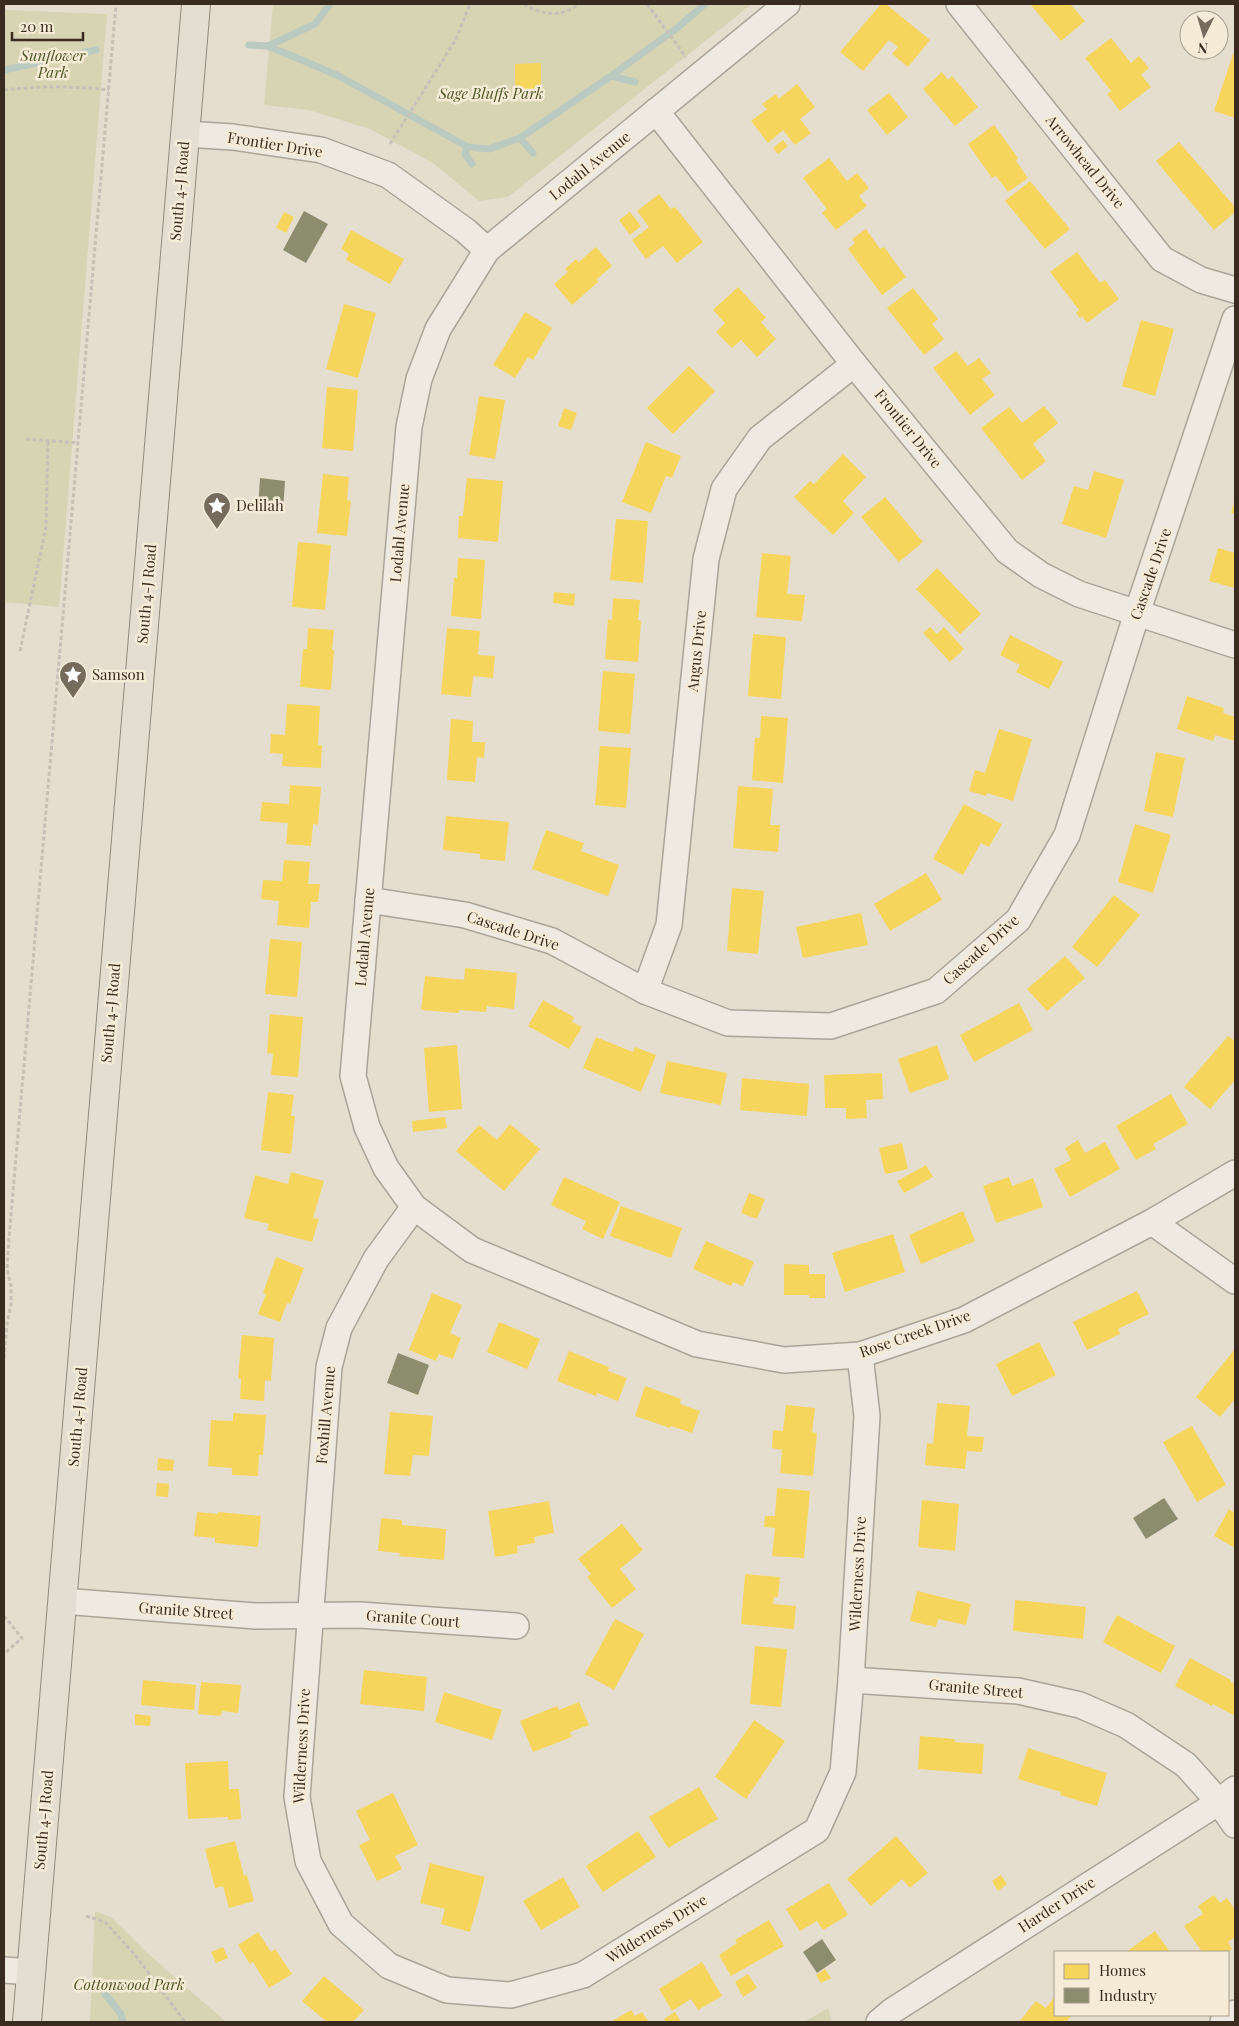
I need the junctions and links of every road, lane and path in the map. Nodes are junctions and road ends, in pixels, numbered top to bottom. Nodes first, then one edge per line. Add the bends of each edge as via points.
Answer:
1 (116, 4) edge
2 (196, 4) edge
3 (470, 4) edge
4 (524, 4) edge
5 (578, 4) edge
6 (647, 4) edge
7 (788, 4) edge
8 (959, 4) edge
9 (688, 60) dead end
10 (4, 90) edge
11 (109, 90) junction
12 (656, 111) junction
13 (185, 134) junction
14 (390, 144) dead end
15 (487, 250) junction
16 (1235, 290) edge
17 (1235, 319) edge
18 (854, 364) junction
19 (26, 438) dead end
20 (48, 440) junction
21 (79, 443) junction
22 (1137, 613) junction
23 (1235, 645) edge
24 (20, 651) dead end
25 (368, 900) junction
26 (645, 991) junction
27 (1235, 1174) edge
28 (414, 1207) junction
29 (1152, 1222) junction
30 (1235, 1281) edge
31 (860, 1355) junction
32 (4, 1358) edge
33 (62, 1602) junction
34 (4, 1616) edge
35 (310, 1616) junction
36 (516, 1626) dead end
37 (4, 1654) edge
38 (851, 1680) junction
39 (1227, 1795) edge
40 (1235, 1825) edge
41 (86, 1916) dead end
42 (4, 1970) edge
43 (31, 1972) junction
44 (1235, 2013) edge
45 (27, 2022) edge
46 (185, 2022) edge
47 (879, 2022) edge
48 (1224, 2022) edge

1 - 11 path
2 - 13 main road, South 4-J Road
3 - 14 path via 455,41
4 - 5 path via 548,14 572,9
6 - 9 path
7 - 12 street, Lodahl Avenue
8 - 16 street, Arrowhead Drive via 1162,259 1201,280
10 - 11 path via 27,87
11 - 21 path
12 - 15 street, Lodahl Avenue
12 - 18 street, Frontier Drive
13 - 15 street, Frontier Drive via 233,137 321,150 388,175
13 - 33 main road, South 4-J Road
15 - 25 street, Lodahl Avenue via 438,329 419,379 409,427
17 - 22 street, Cascade Drive
18 - 22 street, Frontier Drive via 1007,551 1041,575 1080,594
18 - 26 street, Angus Drive via 760,438 724,489 706,559 669,926
19 - 20 path
20 - 21 path
20 - 24 path via 46,527
21 - 32 path via 9,1238 7,1269 11,1304
22 - 23 street, Frontier Drive
22 - 26 street, Cascade Drive via 1067,835 1018,920 936,991 831,1026 728,1023
25 - 26 street, Cascade Drive via 466,915 552,940
25 - 28 street, Lodahl Avenue via 353,1076 368,1127 386,1168
27 - 29 street, Rose Creek Drive
28 - 31 street, Rose Creek Drive via 472,1250 697,1344 784,1360
28 - 35 street, Foxhill Avenue via 372,1267 340,1328 329,1367
29 - 30 street
29 - 31 street, Rose Creek Drive via 964,1320
31 - 38 street, Wilderness Drive via 867,1416
33 - 35 street, Granite Street via 256,1616
33 - 43 main road, South 4-J Road
34 - 37 path via 22,1638
35 - 36 street, Granite Court via 360,1614
35 - 38 street, Wilderness Drive via 297,1797 308,1861 341,1924 389,1966 447,1990 511,1995 583,1976 817,1830 843,1772
38 - 39 street, Granite Street via 1018,1691 1080,1705 1126,1725
39 - 40 street, Granite Street
39 - 47 street, Harder Drive
41 - 46 path via 105,1922 136,1956
42 - 43 street
43 - 45 main road, South 4-J Road
44 - 48 street

